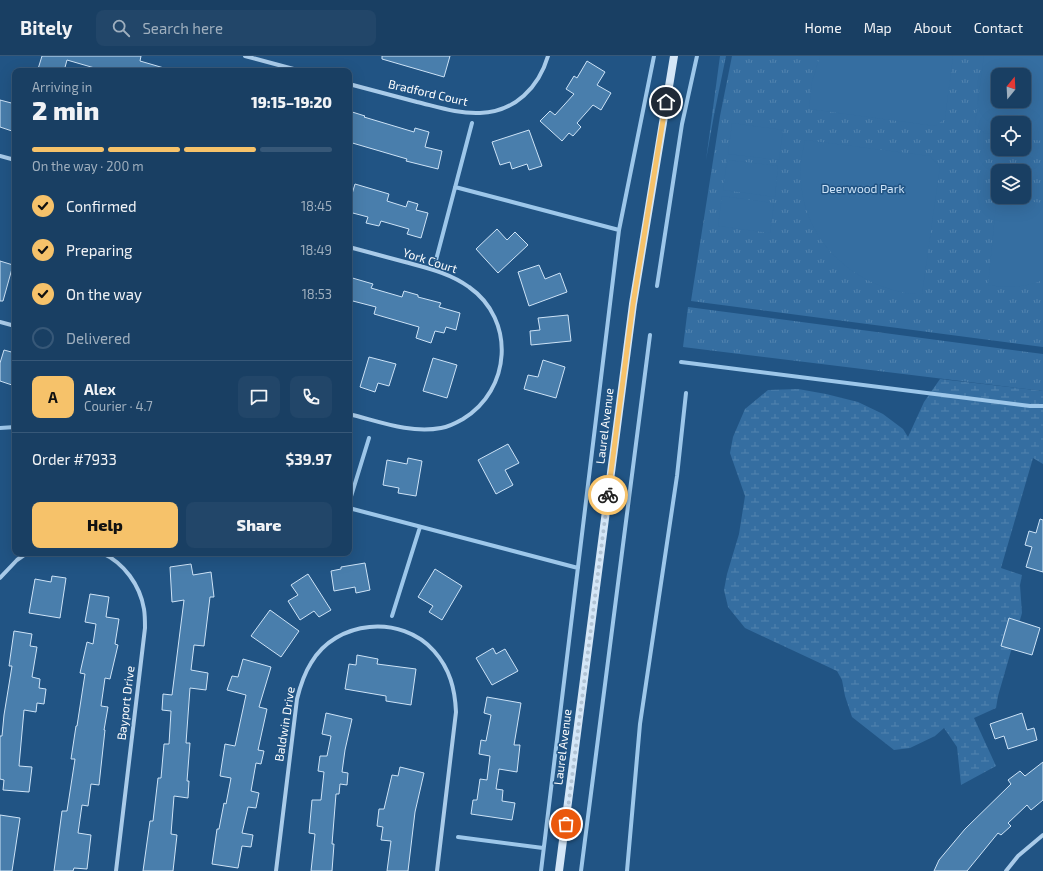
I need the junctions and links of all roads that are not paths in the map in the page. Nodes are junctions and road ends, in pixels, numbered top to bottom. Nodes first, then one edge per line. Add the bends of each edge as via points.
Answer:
1 (244, 56) edge
2 (548, 56) edge
3 (674, 56) edge
4 (290, 68) edge
5 (352, 85) edge
6 (0, 156) edge
7 (12, 159) edge
8 (352, 249) edge
9 (0, 322) edge
10 (12, 325) edge
11 (352, 415) edge
12 (22, 556) edge
13 (106, 556) edge
14 (0, 578) edge
15 (1043, 835) edge
16 (116, 871) edge
17 (276, 871) edge
18 (437, 871) edge
19 (560, 871) edge
20 (1006, 871) edge

1 - 4 street
2 - 5 street, Bradford Court via 538,81 530,91 500,109 481,114 442,108
3 - 19 main road, Laurel Avenue via 633,304
6 - 7 street
8 - 11 street, York Court via 432,269 469,286 483,298 492,312 502,341 500,366 489,393 480,406 457,422 441,428 423,430 404,428
9 - 10 street
12 - 14 street
13 - 16 street, Bayport Drive via 131,577 140,594 145,628
15 - 20 street via 1018,856
17 - 18 street, Baldwin Drive via 297,700 305,673 329,642 358,628 380,626 409,633 426,644 440,658 456,695

